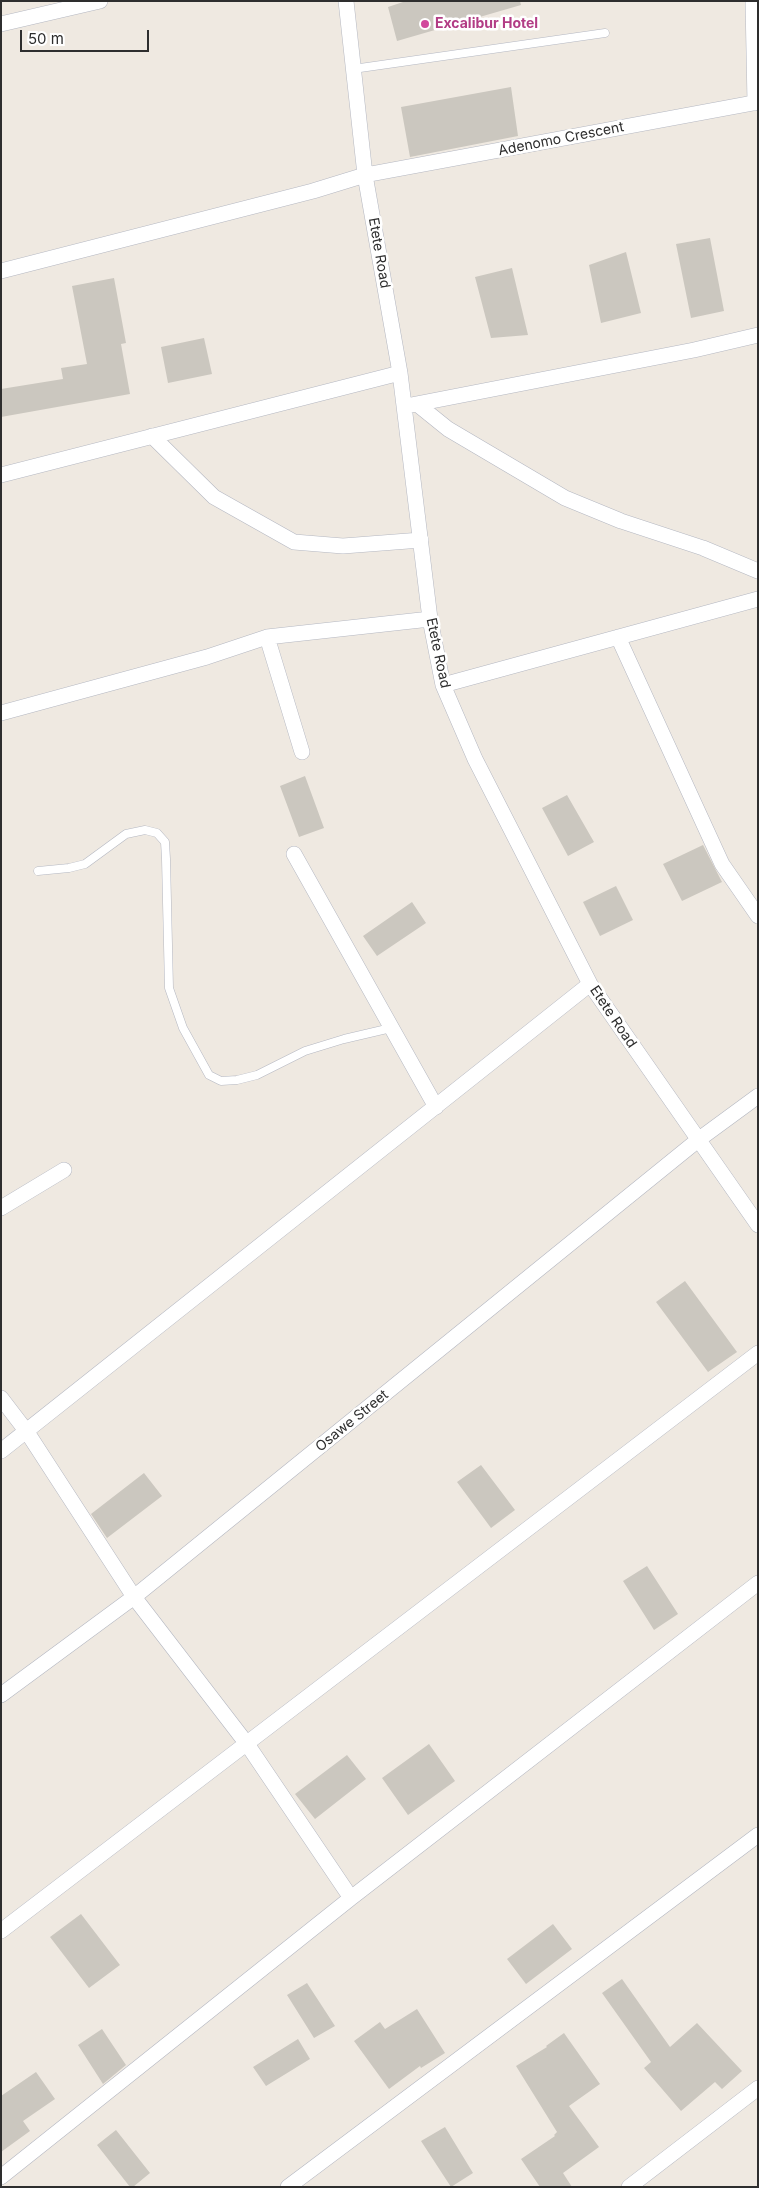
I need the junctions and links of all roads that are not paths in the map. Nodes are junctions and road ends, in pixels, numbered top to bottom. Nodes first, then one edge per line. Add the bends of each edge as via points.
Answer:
1 (100, 1) edge
2 (346, 1) edge
3 (753, 1) edge
4 (1, 24) edge
5 (605, 34) dead end
6 (353, 69) junction
7 (756, 103) edge
8 (365, 175) junction
9 (1, 271) edge
10 (758, 335) edge
11 (400, 373) junction
12 (410, 405) junction
13 (152, 436) junction
14 (1, 475) edge
15 (421, 540) junction
16 (758, 571) edge
17 (758, 599) edge
18 (430, 618) junction
19 (266, 636) junction
20 (618, 637) junction
21 (443, 685) junction
22 (1, 712) edge
23 (302, 752) dead end
24 (294, 854) dead end
25 (38, 871) dead end
26 (758, 916) edge
27 (590, 984) junction
28 (391, 1028) junction
29 (758, 1096) edge
30 (436, 1107) junction
31 (698, 1140) junction
32 (64, 1170) dead end
33 (1, 1208) edge
34 (758, 1225) edge
35 (758, 1353) edge
36 (1, 1398) edge
37 (27, 1432) junction
38 (1, 1451) edge
39 (758, 1584) edge
40 (134, 1597) junction
41 (1, 1695) edge
42 (246, 1744) junction
43 (758, 1835) edge
44 (351, 1898) junction
45 (1, 1931) edge
46 (758, 2088) edge
47 (1, 2177) edge
48 (288, 2187) edge
49 (629, 2187) edge

1 - 4 street
2 - 6 street, Etete Road
3 - 7 street
5 - 6 lane
6 - 8 street, Etete Road
7 - 8 street, Adenomo Crescent
8 - 9 street, Adenomo Crescent via 304,194
8 - 11 street, Etete Road
10 - 12 street
11 - 12 street, Etete Road
11 - 13 street
12 - 15 street, Etete Road
12 - 16 street via 565,498
13 - 14 street
13 - 15 street via 214,497 294,542 343,546
15 - 18 street, Etete Road
17 - 20 street
18 - 19 street
18 - 21 street, Etete Road
19 - 22 street via 206,657
19 - 23 street
20 - 21 street
20 - 26 street via 722,864
21 - 27 street, Etete Road via 475,759
24 - 28 street
25 - 28 lane via 85,864 126,834 145,830 157,833 165,842 169,988 183,1028 208,1075 221,1081 257,1075 305,1051
27 - 30 street
27 - 31 street, Etete Road
28 - 30 street
29 - 31 street, Osawe Street
30 - 37 street
31 - 34 street, Etete Road
31 - 40 street, Osawe Street
32 - 33 street
35 - 42 street
36 - 37 street
37 - 38 street
37 - 40 street
39 - 44 street
40 - 41 street, Osawe Street
40 - 42 street
42 - 44 street
42 - 45 street
43 - 48 street
44 - 47 street
46 - 49 street

